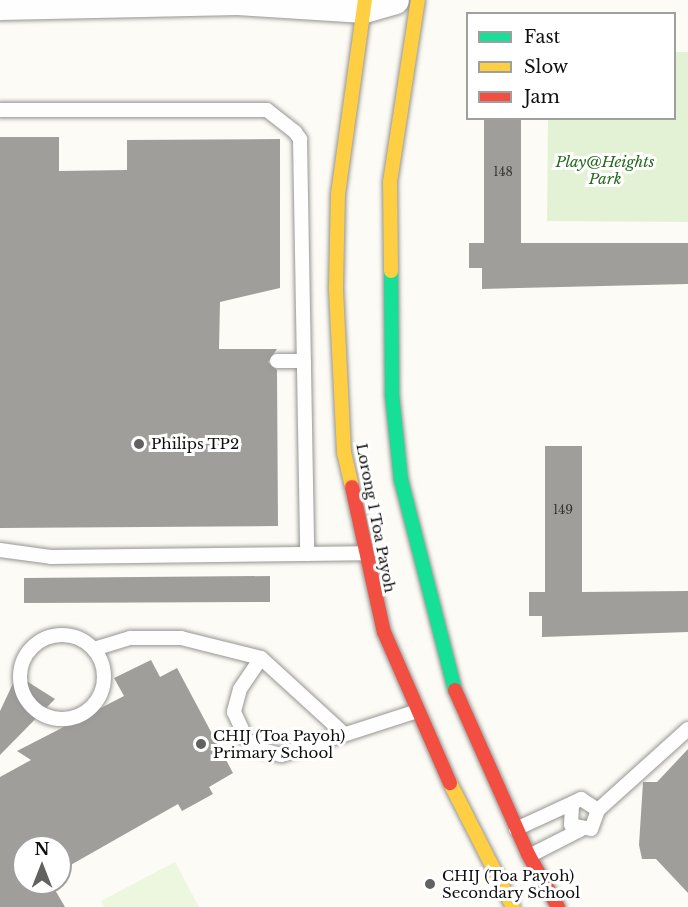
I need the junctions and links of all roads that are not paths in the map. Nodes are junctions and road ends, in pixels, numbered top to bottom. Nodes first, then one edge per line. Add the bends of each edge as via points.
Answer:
1 (395, 0) edge
2 (418, 0) edge
3 (333, 2) edge
4 (364, 4) edge
5 (0, 6) edge
6 (0, 19) edge
7 (367, 86) dead end
8 (387, 88) dead end
9 (348, 96) junction
10 (400, 99) junction
11 (0, 110) edge
12 (277, 362) dead end
13 (304, 362) junction
14 (0, 550) edge
15 (364, 553) junction
16 (307, 554) junction
17 (94, 649) junction
18 (261, 658) junction
19 (417, 711) junction
20 (688, 729) edge
21 (343, 733) junction
22 (572, 804) junction
23 (598, 810) junction
24 (516, 829) junction
25 (580, 830) junction
26 (529, 856) junction
27 (513, 907) edge
28 (558, 907) edge

1 - 4 street
2 - 10 main road, Lorong 1 Toa Payoh
3 - 4 street
3 - 5 street
4 - 9 main road, Lorong 1 Toa Payoh
5 - 6 lane
7 - 9 main road
8 - 10 main road
9 - 15 main road, Lorong 1 Toa Payoh via 336,287 344,453
10 - 24 main road, Lorong 1 Toa Payoh via 390,182 390,265 401,480 427,598 458,699
11 - 13 lane via 274,112 300,139
12 - 13 lane
13 - 16 lane
14 - 16 lane via 51,557
15 - 16 lane
15 - 19 main road, Lorong 1 Toa Payoh via 384,632
17 - 17 lane via 103,666 104,684 82,714 46,716 30,704 21,669 35,646 60,635 79,638
17 - 18 lane via 130,638 182,638
18 - 21 lane
18 - 21 lane via 235,698 234,712 247,740 281,755
19 - 21 lane
19 - 27 main road, Lorong 1 Toa Payoh
20 - 23 lane
22 - 23 lane via 581,800
22 - 24 lane
22 - 25 lane via 571,825
23 - 25 lane via 591,829
24 - 26 main road, Lorong 1 Toa Payoh
25 - 26 lane
26 - 28 main road, Lorong 1 Toa Payoh

